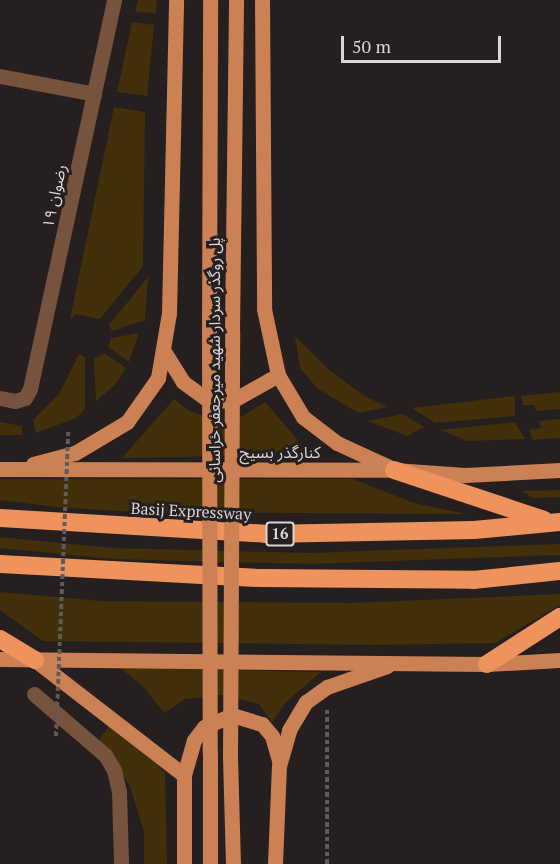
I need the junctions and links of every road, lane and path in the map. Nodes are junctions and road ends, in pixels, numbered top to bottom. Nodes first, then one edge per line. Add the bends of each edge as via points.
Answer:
1 (114, 0) edge
2 (177, 0) edge
3 (210, 0) edge
4 (236, 0) edge
5 (262, 0) edge
6 (0, 76) edge
7 (94, 94) junction
8 (165, 354) junction
9 (278, 375) junction
10 (0, 398) edge
11 (68, 431) dead end
12 (6, 470) edge
13 (394, 470) junction
14 (560, 470) edge
15 (0, 518) edge
16 (556, 522) edge
17 (0, 564) edge
18 (560, 571) edge
19 (560, 617) edge
20 (0, 639) edge
21 (0, 659) edge
22 (35, 660) junction
23 (560, 660) edge
24 (396, 662) junction
25 (488, 664) junction
26 (327, 687) junction
27 (34, 694) dead end
28 (56, 736) dead end
29 (279, 766) junction
30 (184, 775) junction
31 (121, 864) edge
32 (184, 864) edge
33 (210, 864) edge
34 (233, 864) edge
35 (275, 864) edge
36 (327, 864) edge

1 - 7 street, رضوان ۱۹
2 - 8 main road
3 - 33 main road, پل روگذر سردار شهید میرجعفر خراسانی, bridge
4 - 34 main road, پل روگذر سردار شهید میرجعفر خراسانی, bridge via 230,757
5 - 9 main road via 264,309
6 - 7 street
7 - 10 street, رضوان ۱۹ via 30,389 25,398
8 - 9 main road via 183,382 208,400 232,401
8 - 12 main road via 158,378 127,422 75,453
9 - 13 main road via 303,417 337,443
11 - 28 path, bridge
12 - 13 main road, کنارگذر بسیج
13 - 14 main road, کنارگذر بسیج via 465,475
13 - 16 highway
15 - 16 highway, Basij Expressway / 16 via 266,534 474,530
17 - 18 highway via 296,578 473,580
19 - 25 highway
20 - 22 highway
21 - 22 main road
22 - 24 main road
22 - 30 main road
23 - 25 main road
24 - 25 main road
24 - 26 main road
26 - 29 main road via 306,702
26 - 36 path
27 - 31 street via 105,755 114,770 119,791
29 - 30 main road via 279,750 267,730 248,717 232,715 204,727 194,740
29 - 35 main road
30 - 32 main road

